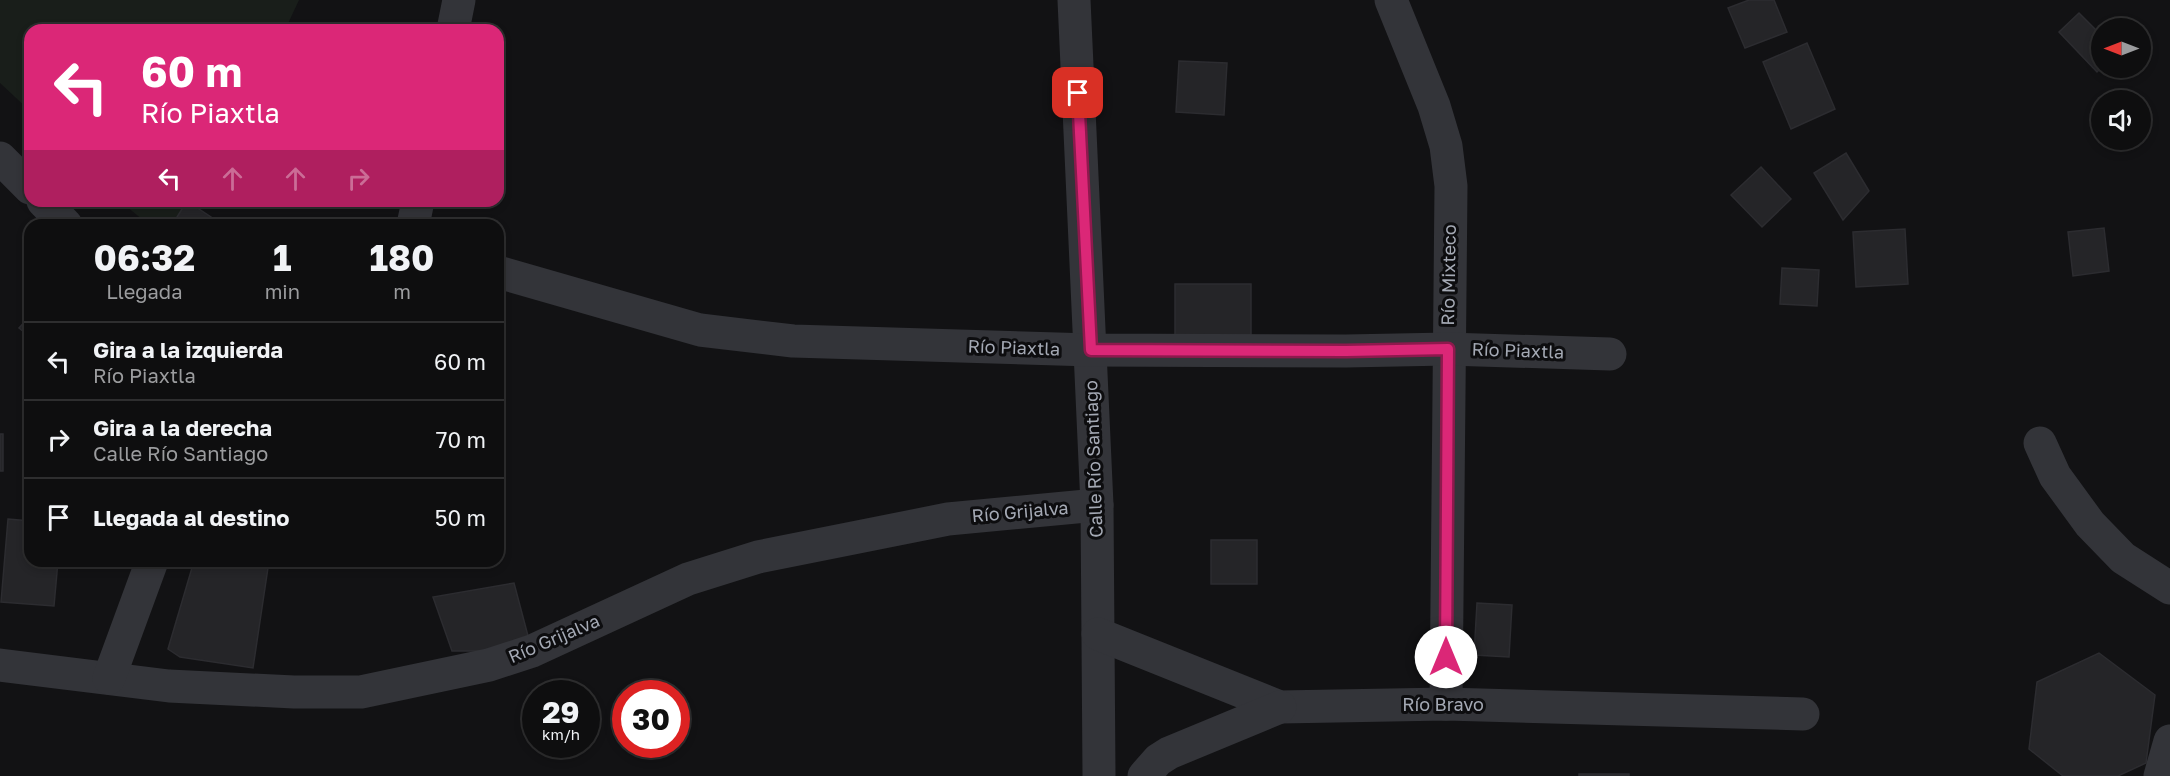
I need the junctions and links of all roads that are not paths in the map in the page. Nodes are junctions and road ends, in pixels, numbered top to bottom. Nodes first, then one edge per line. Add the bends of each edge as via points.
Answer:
1 (459, 0) edge
2 (1074, 0) edge
3 (1379, 0) edge
4 (1391, 0) edge
5 (454, 24) edge
6 (0, 158) edge
7 (24, 182) edge
8 (48, 207) edge
9 (60, 219) edge
10 (504, 274) edge
11 (1448, 349) junction
12 (1091, 350) junction
13 (1610, 354) dead end
14 (2040, 443) dead end
15 (1097, 505) junction
16 (150, 567) edge
17 (2170, 588) edge
18 (1098, 634) junction
19 (0, 665) edge
20 (110, 678) junction
21 (1446, 705) junction
22 (1280, 707) junction
23 (1803, 714) dead end
24 (2170, 741) edge
25 (1096, 775) edge
26 (1132, 776) edge
27 (1144, 776) edge
28 (2160, 776) edge

1 - 5 street
2 - 12 street, Calle Río Santiago
3 - 4 street
4 - 11 street, Río Mixteco via 1446,146 1451,186
6 - 7 street
8 - 9 street
10 - 12 street, Río Piaxtla via 700,330 793,341
11 - 12 street, Río Piaxtla
11 - 13 street, Río Piaxtla
11 - 21 street, Río Mixteco
12 - 15 street, Calle Río Santiago
14 - 17 street via 2055,476 2090,524 2123,558
15 - 18 street, Calle Río Santiago
15 - 20 street, Río Grijalva via 948,519 758,557 688,579 532,651 489,665 361,692 169,686
16 - 20 street
18 - 22 street, Río Bravo
18 - 25 street, Calle Río Santiago
19 - 20 street, Río Grijalva
21 - 22 street, Río Bravo
21 - 23 street, Río Bravo
22 - 27 street via 1169,753
24 - 28 street
25 - 26 street

